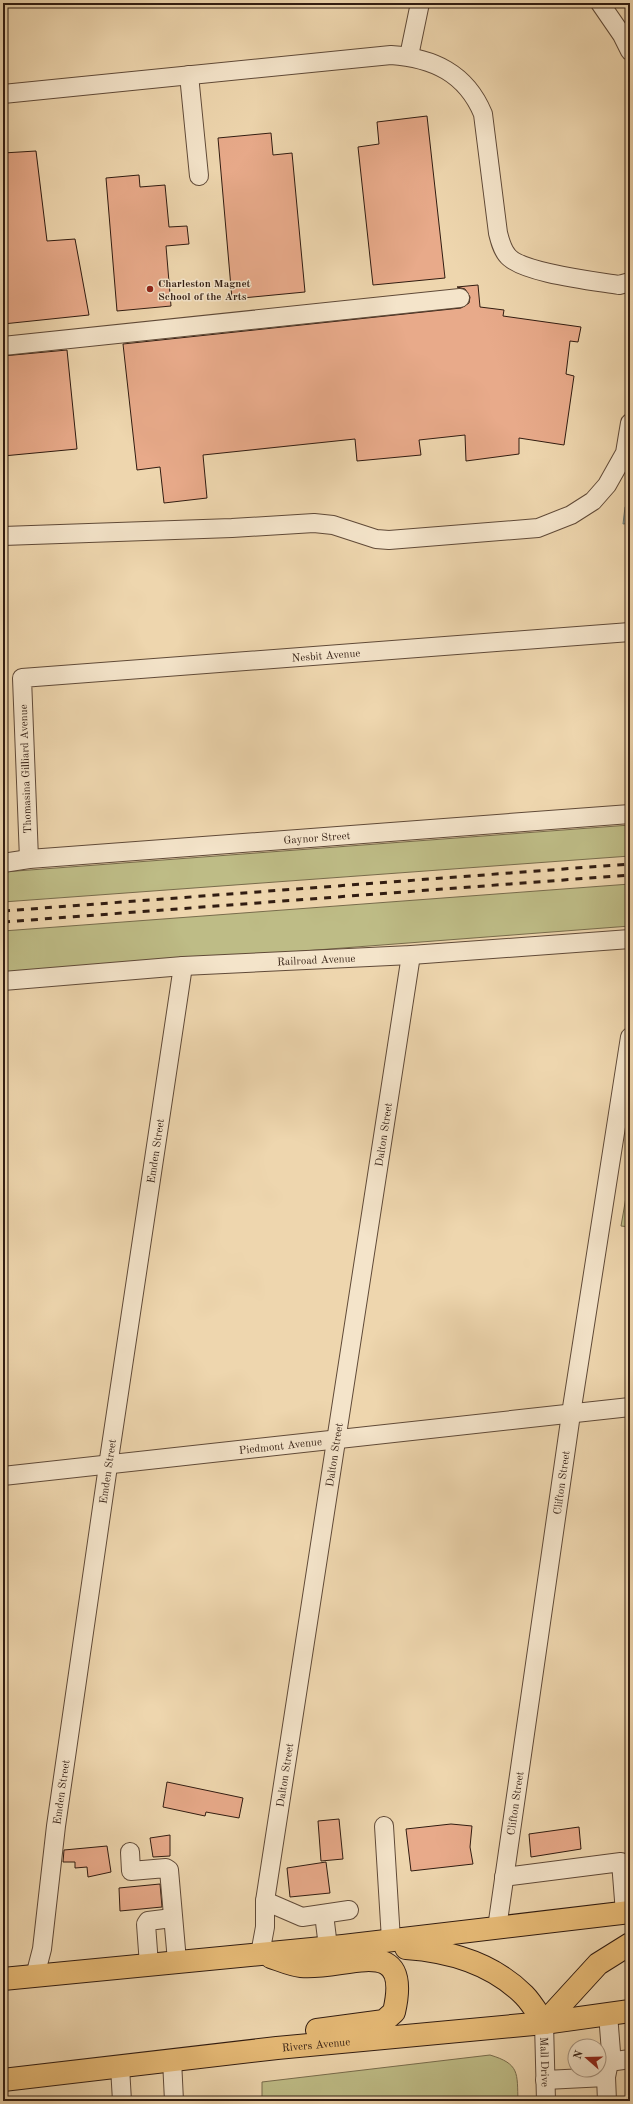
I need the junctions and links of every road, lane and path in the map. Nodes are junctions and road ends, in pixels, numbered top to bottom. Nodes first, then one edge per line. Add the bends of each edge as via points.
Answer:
1 (420, 3) edge
2 (600, 3) edge
3 (630, 51) edge
4 (409, 56) junction
5 (189, 75) junction
6 (3, 94) edge
7 (199, 176) dead end
8 (630, 282) edge
9 (460, 298) dead end
10 (3, 346) edge
11 (630, 423) edge
12 (3, 536) edge
13 (630, 632) edge
14 (22, 678) joint
15 (630, 814) edge
16 (29, 859) junction
17 (3, 863) edge
18 (630, 939) edge
19 (411, 955) junction
20 (183, 966) junction
21 (3, 981) edge
22 (630, 1037) edge
23 (630, 1408) edge
24 (570, 1414) junction
25 (337, 1440) junction
26 (108, 1466) junction
27 (3, 1476) edge
28 (384, 1826) dead end
29 (130, 1852) dead end
30 (504, 1877) junction
31 (265, 1901) junction
32 (349, 1910) dead end
33 (628, 1913) edge
34 (324, 1914) junction
35 (172, 1918) junction
36 (496, 1928) junction
37 (391, 1940) junction
38 (630, 1944) edge
39 (335, 1947) junction
40 (260, 1954) junction
41 (177, 1961) junction
42 (149, 1965) junction
43 (35, 1976) junction
44 (3, 1979) edge
45 (630, 2011) edge
46 (608, 2014) junction
47 (544, 2023) junction
48 (277, 2048) junction
49 (630, 2059) edge
50 (172, 2060) junction
51 (120, 2066) junction
52 (607, 2070) joint
53 (567, 2076) edge
54 (607, 2078) edge
55 (3, 2080) edge
56 (545, 2080) junction
57 (122, 2101) edge
58 (174, 2101) edge
59 (546, 2101) edge
60 (606, 2101) edge

1 - 4 street
2 - 3 street
4 - 5 street via 391,55
4 - 8 street via 443,68 462,81 476,99 483,114 498,233 507,257 529,269 619,285
5 - 6 street
5 - 7 street
9 - 10 street
11 - 12 street via 625,453 607,485 593,500 571,515 538,528 389,540 376,539 333,525 314,523
13 - 14 street, Nesbit Avenue
14 - 16 street, Thomasina Gilliard Avenue
15 - 16 street, Gaynor Street
16 - 17 street, Gaynor Street
18 - 19 street, Railroad Avenue
19 - 20 street, Railroad Avenue
19 - 25 street, Dalton Street
20 - 21 street, Railroad Avenue
20 - 26 street, Emden Street
22 - 24 street, Clifton Street
23 - 24 street, Piedmont Avenue
24 - 25 street, Piedmont Avenue
24 - 30 street, Clifton Street
25 - 26 street, Piedmont Avenue
25 - 31 street, Dalton Street
26 - 27 street, Piedmont Avenue
26 - 43 street, Emden Street via 56,1826 42,1949
28 - 37 street
29 - 35 street via 131,1871 166,1868 169,1870
30 - 33 street via 621,1862
30 - 36 street, Clifton Street
31 - 34 street via 302,1917
31 - 40 street, Dalton Street via 265,1927
32 - 34 street
33 - 36 main road
34 - 39 street
35 - 41 street
35 - 42 street via 148,1921 146,1924
36 - 37 main road
37 - 39 main road
38 - 47 main road via 598,1964
39 - 40 main road
39 - 47 main road via 432,1950 460,1957 486,1967 510,1983 525,1996
40 - 41 main road
40 - 48 main road via 301,1966 377,1959 389,1965 395,1973 398,1986 394,2012 384,2021 297,2032
41 - 42 main road
42 - 43 main road
43 - 44 main road
45 - 46 main road, Rivers Avenue
46 - 47 main road, Rivers Avenue
46 - 52 street via 611,2052
47 - 48 main road, Rivers Avenue
47 - 56 street, Mall Drive
48 - 50 main road, Rivers Avenue
49 - 52 street
50 - 51 main road, Rivers Avenue
50 - 58 street
51 - 55 main road, Rivers Avenue
51 - 57 street
53 - 56 street
54 - 60 street
56 - 59 street, Mall Drive

